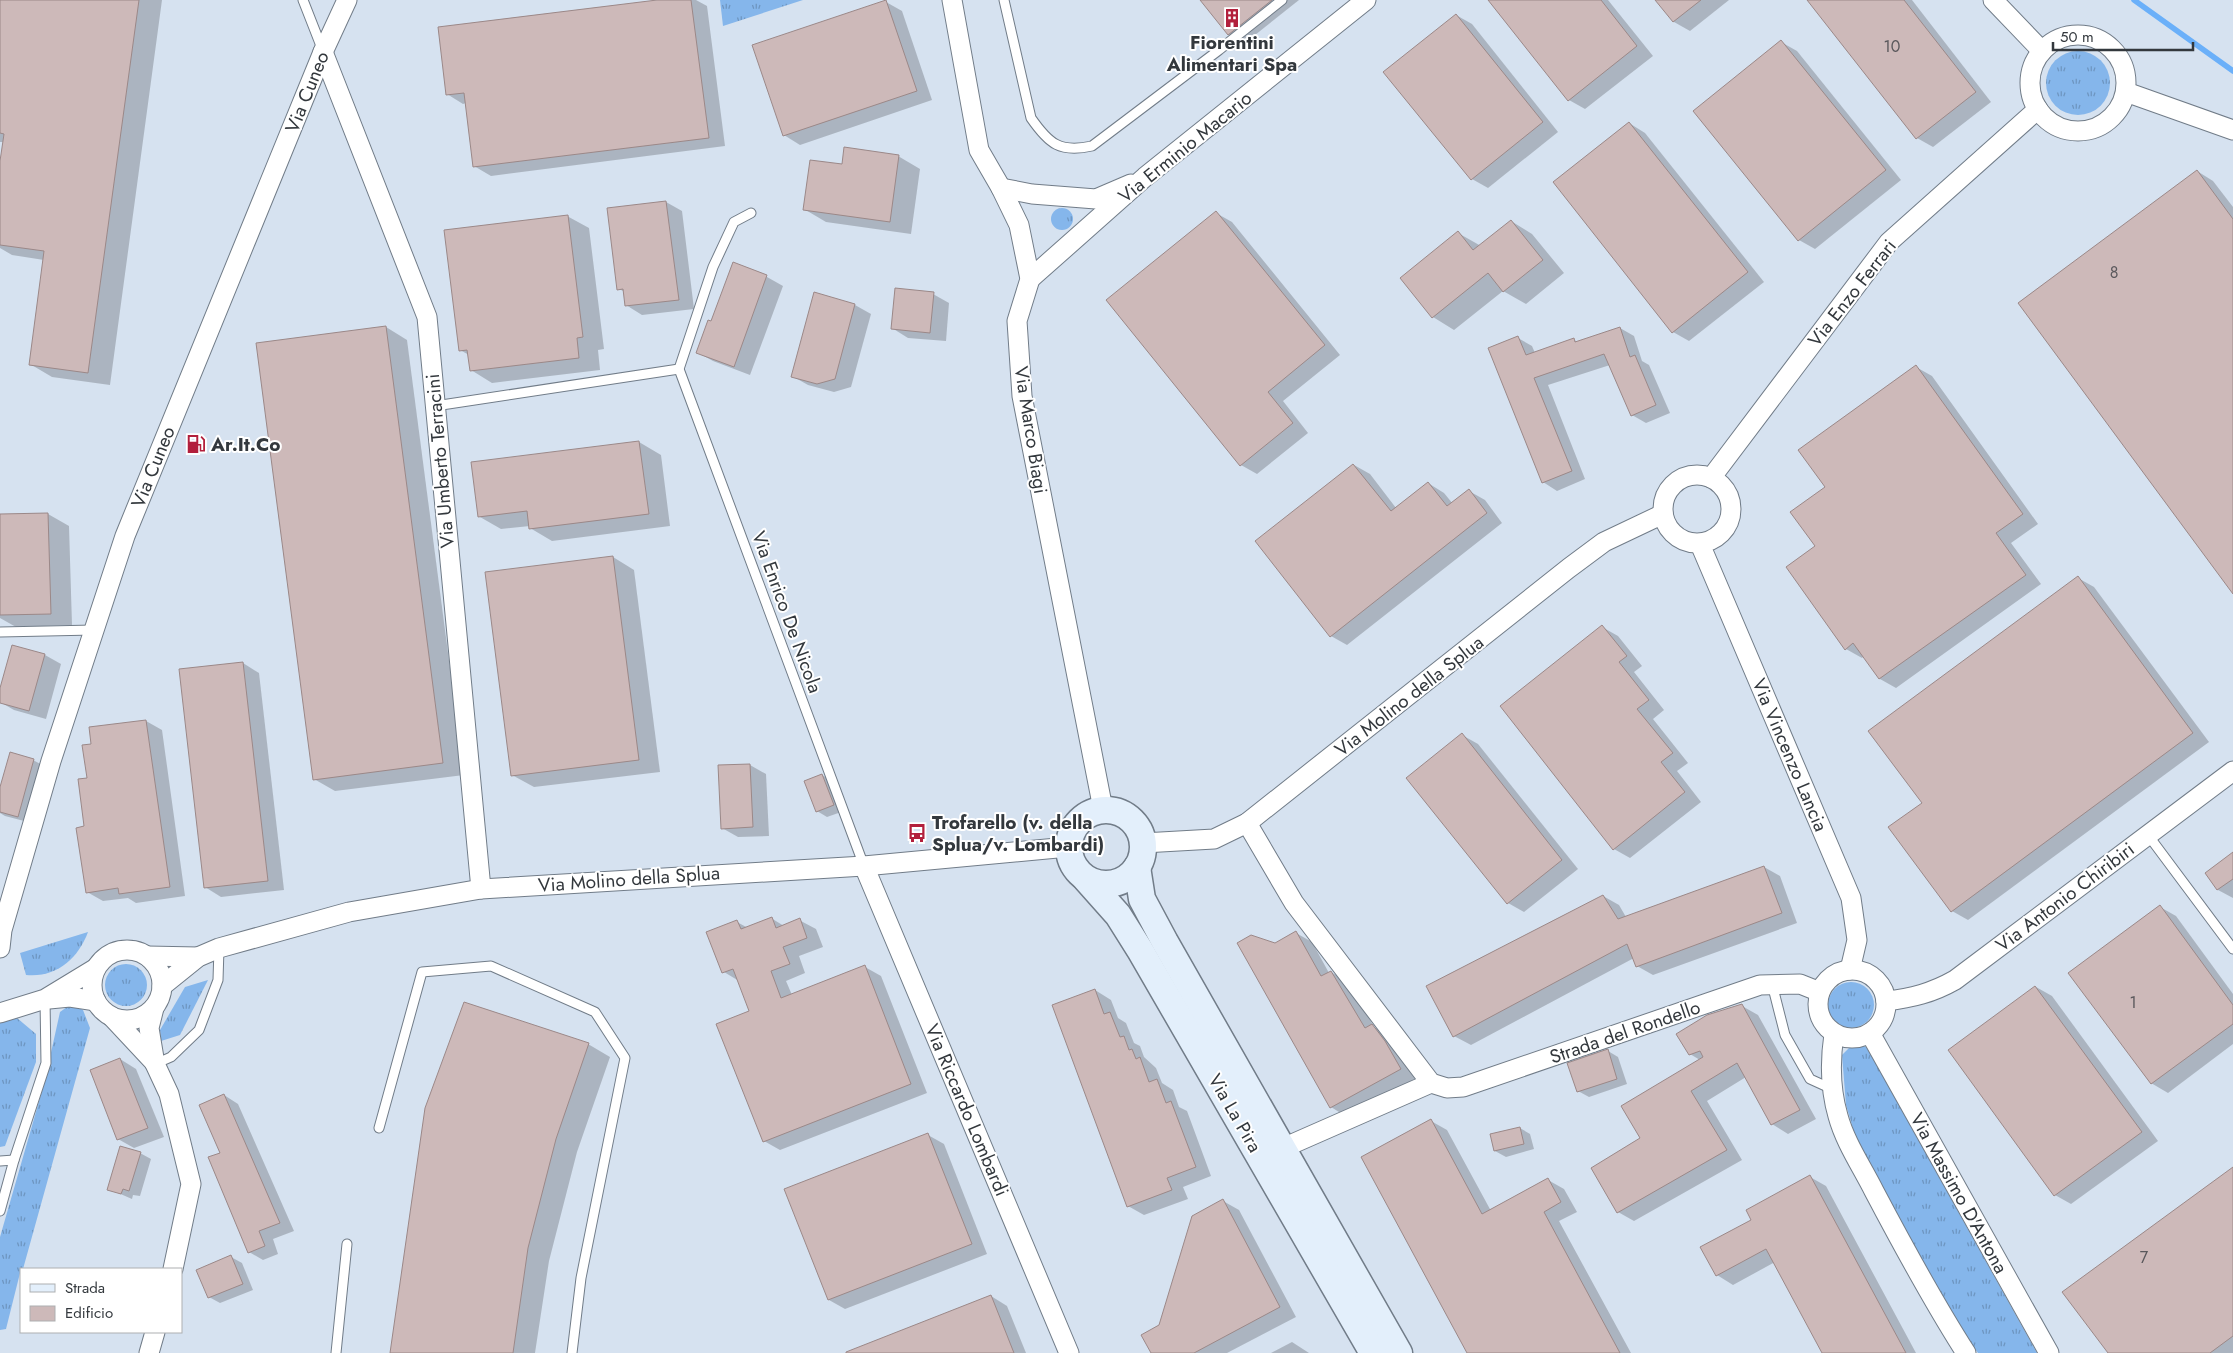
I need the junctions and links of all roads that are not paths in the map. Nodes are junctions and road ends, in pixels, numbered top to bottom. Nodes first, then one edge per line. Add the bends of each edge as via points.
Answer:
1 (303, 0) edge
2 (347, 0) edge
3 (952, 0) edge
4 (1004, 0) edge
5 (1282, 0) edge
6 (1366, 0) edge
7 (1993, 0) edge
8 (2042, 51) junction
9 (323, 52) junction
10 (2126, 92) junction
11 (2038, 110) junction
12 (2233, 130) edge
13 (1146, 177) junction
14 (1001, 188) junction
15 (751, 213) dead end
16 (1030, 279) junction
17 (679, 369) junction
18 (435, 406) junction
19 (1711, 478) junction
20 (1663, 514) junction
21 (1700, 544) junction
22 (94, 630) junction
23 (0, 632) edge
24 (2233, 771) edge
25 (1103, 809) junction
26 (1247, 824) junction
27 (2148, 835) junction
28 (1068, 847) junction
29 (1140, 855) junction
30 (864, 866) junction
31 (1086, 879) junction
32 (481, 889) junction
33 (0, 948) edge
34 (219, 948) junction
35 (2233, 949) edge
36 (147, 956) junction
37 (198, 957) junction
38 (96, 968) junction
39 (1850, 970) junction
40 (1772, 984) junction
41 (162, 986) junction
42 (1820, 992) junction
43 (45, 999) junction
44 (96, 1001) junction
45 (1886, 1001) junction
46 (154, 1008) junction
47 (0, 1013) edge
48 (112, 1017) junction
49 (1870, 1033) junction
50 (1834, 1034) junction
51 (156, 1064) junction
52 (1431, 1082) junction
53 (1832, 1089) junction
54 (380, 1128) dead end
55 (1283, 1148) junction
56 (0, 1160) edge
57 (14, 1160) junction
58 (0, 1212) edge
59 (347, 1244) dead end
60 (173, 1268) edge
61 (155, 1333) edge
62 (149, 1353) edge
63 (336, 1353) edge
64 (572, 1353) edge
65 (1069, 1353) edge
66 (1373, 1353) edge
67 (1399, 1353) edge
68 (1966, 1353) edge
69 (2049, 1353) edge

1 - 9 lane
2 - 9 street, Via Cuneo
3 - 14 street, Via Marco Biagi via 979,150
4 - 5 lane via 1031,118 1042,135 1058,146 1074,150 1092,146
6 - 13 street, Via Erminio Macario
7 - 8 street
8 - 10 street via 2054,41 2069,36 2099,39 2122,61
8 - 11 street via 2030,80
9 - 18 street, Via Umberto Terracini via 427,316
9 - 22 street, Via Cuneo via 125,536
10 - 11 street via 2120,108 2110,120 2088,130 2064,129
10 - 12 street
11 - 19 street, Via Enzo Ferrari via 1889,242
13 - 14 street via 1096,198 1032,194
13 - 16 street, Via Erminio Macario
14 - 16 street, Via Marco Biagi via 1019,226
15 - 17 lane via 734,222 713,267
16 - 25 street, Via Marco Biagi via 1017,321 1022,396
17 - 18 lane
17 - 30 lane, Via Enrico De Nicola
18 - 32 street, Via Umberto Terracini
19 - 20 street via 1691,476 1673,485 1663,504
19 - 21 street via 1727,494 1731,504 1730,516 1720,535
20 - 21 street via 1672,532 1684,541
20 - 26 street, Via Molino della Splua via 1604,542
21 - 39 street, Via Vincenzo Lancia via 1851,898 1857,940
22 - 23 lane
22 - 33 street, Via Cuneo via 51,761 2,930
24 - 27 street, Via Antonio Chiribiri
25 - 28 street via 1082,817 1072,831
25 - 29 street via 1115,810 1134,822 1140,832
26 - 29 street, Via Molino della Splua via 1214,839
26 - 52 street via 1294,903
27 - 35 lane
27 - 45 street, Via Antonio Chiribiri via 1955,980 1929,993
28 - 30 street, Via Molino della Splua
28 - 31 street via 1071,860
29 - 31 street via 1130,876 1120,882 1108,884
29 - 55 street, Via La Pira via 1142,899
30 - 32 street, Via Molino della Splua
30 - 65 street, Via Riccardo Lombardi
31 - 66 street, Via La Pira via 1118,915 1140,950
32 - 34 street, Via Molino della Splua via 349,912
34 - 37 street, Via Molino della Splua
34 - 51 lane via 218,980 199,1030 171,1057
36 - 37 street, Via Molino della Splua
36 - 38 street via 125,949 104,958
36 - 41 street via 156,964
37 - 41 street, Via Molino della Splua
38 - 43 street
38 - 44 street via 92,984
39 - 42 street via 1832,976
39 - 45 street via 1870,975 1878,982
40 - 42 street, Strada del Rondello via 1800,984
40 - 52 street, Strada del Rondello via 1463,1087 1447,1088
40 - 53 lane via 1785,1035 1810,1079
41 - 46 street
42 - 50 street via 1818,1010 1821,1020
43 - 44 street via 70,997
43 - 47 street
43 - 57 lane via 46,1063
44 - 48 street
45 - 49 street via 1882,1019
46 - 48 street via 134,1020
46 - 51 street via 150,1028
48 - 51 street
49 - 50 street via 1852,1038
49 - 69 street, Via Massimo D'Antona
50 - 53 street
51 - 60 street via 169,1094 191,1184
52 - 55 street
53 - 68 street via 1838,1117 1852,1149 1914,1267
54 - 64 lane via 422,972 491,966 595,1012 625,1058 581,1278
55 - 67 street, Via La Pira
56 - 57 lane
57 - 58 lane
59 - 63 lane
61 - 62 street

